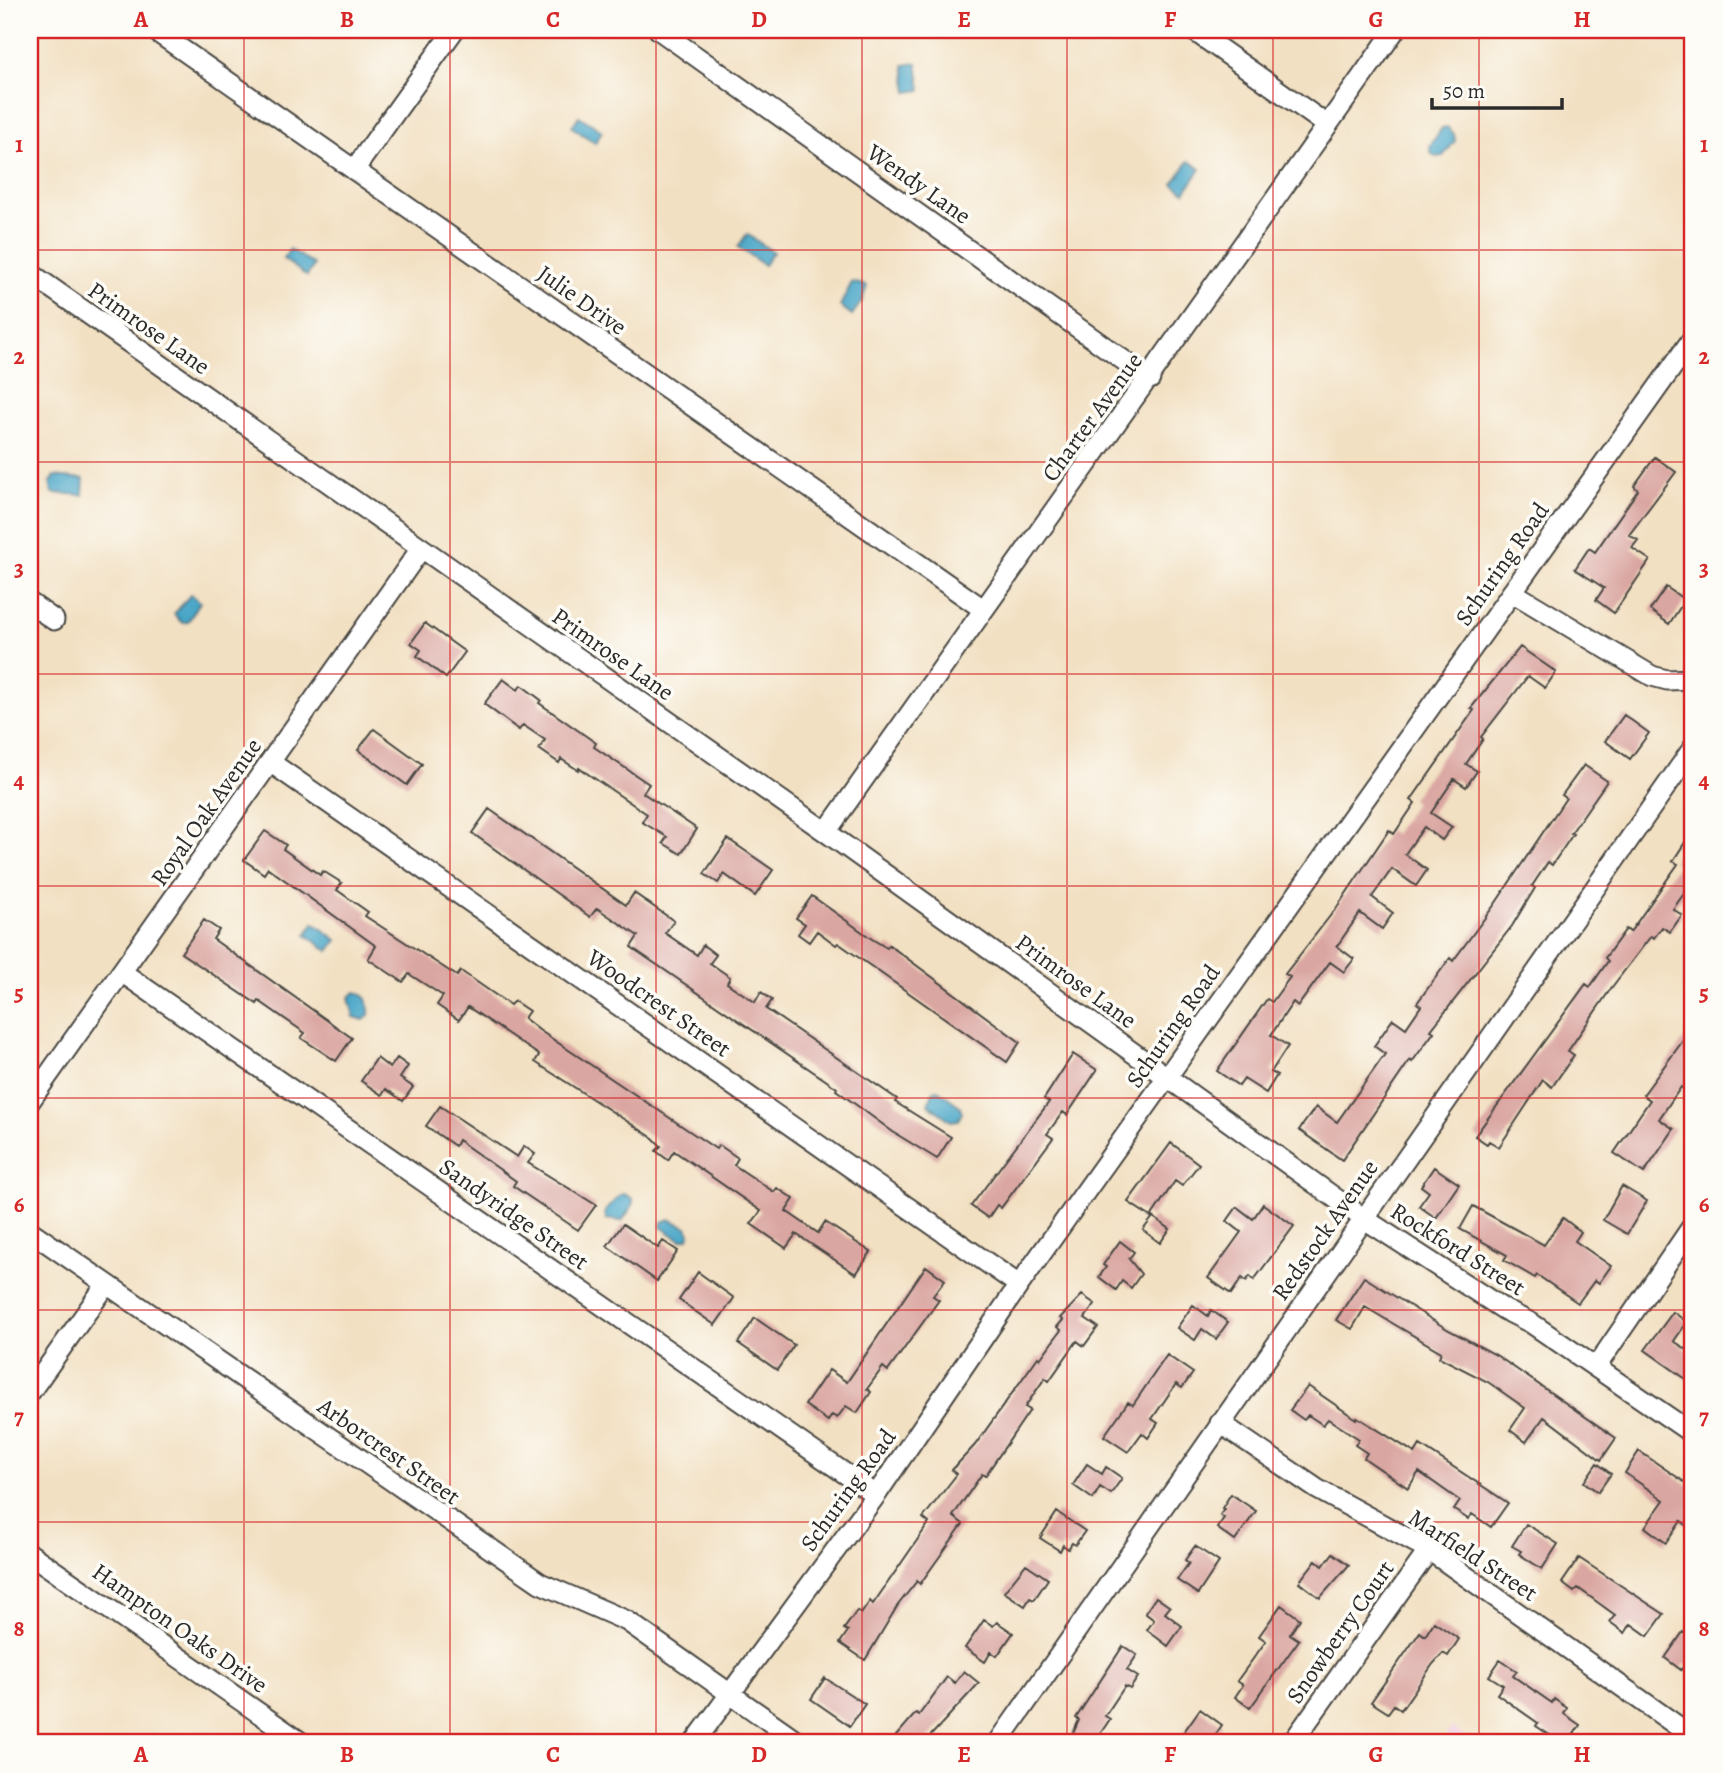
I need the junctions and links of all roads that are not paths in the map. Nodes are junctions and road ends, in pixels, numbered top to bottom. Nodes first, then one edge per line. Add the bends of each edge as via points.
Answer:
1 (154, 30) edge
2 (454, 30) edge
3 (659, 30) edge
4 (1192, 30) edge
5 (1395, 30) edge
6 (1327, 125) junction
7 (354, 170) junction
8 (30, 274) edge
9 (1693, 338) edge
10 (1150, 379) junction
11 (421, 550) junction
12 (1512, 592) junction
13 (30, 603) edge
14 (983, 609) junction
15 (54, 620) dead end
16 (1693, 679) edge
17 (1693, 748) edge
18 (270, 762) junction
19 (826, 832) junction
20 (123, 973) junction
21 (1167, 1076) junction
22 (30, 1101) edge
23 (1363, 1218) junction
24 (1693, 1225) edge
25 (30, 1231) edge
26 (106, 1284) junction
27 (1019, 1285) junction
28 (1596, 1367) junction
29 (30, 1392) edge
30 (1220, 1423) junction
31 (1693, 1434) edge
32 (876, 1495) junction
33 (1429, 1550) junction
34 (30, 1554) edge
35 (731, 1692) junction
36 (1693, 1737) edge
37 (302, 1743) edge
38 (694, 1743) edge
39 (800, 1743) edge
40 (998, 1743) edge
41 (1292, 1743) edge

1 - 7 street, Julie Drive
2 - 7 street
3 - 10 street, Wendy Lane
4 - 6 street
5 - 6 street, Charter Avenue
6 - 10 street, Charter Avenue
7 - 14 street, Julie Drive
8 - 11 street, Primrose Lane
9 - 12 street, Schuring Road
10 - 14 street, Charter Avenue
11 - 18 street, Royal Oak Avenue
11 - 19 street, Primrose Lane
12 - 16 street via 1652,676
12 - 21 street, Schuring Road
13 - 15 street
14 - 19 street, Charter Avenue
17 - 23 street, Redstock Avenue
18 - 20 street, Royal Oak Avenue
18 - 27 street, Woodcrest Street
19 - 21 street, Primrose Lane
20 - 22 street, Royal Oak Avenue
20 - 32 street, Sandyridge Street
21 - 23 street, Rockford Street
21 - 27 street, Schuring Road
23 - 28 street, Rockford Street
23 - 30 street, Redstock Avenue
24 - 28 street
25 - 26 street, Arborcrest Street
26 - 29 street
26 - 35 street, Arborcrest Street via 540,1583 627,1621
27 - 32 street, Schuring Road
28 - 31 street, Rockford Street
30 - 33 street, Marfield Street via 1317,1489
30 - 40 street, Redstock Avenue
32 - 35 street, Schuring Road
33 - 36 street, Marfield Street
33 - 41 street, Snowberry Court
34 - 37 street, Hampton Oaks Drive
35 - 38 street, Schuring Road
35 - 39 street, Arborcrest Street

